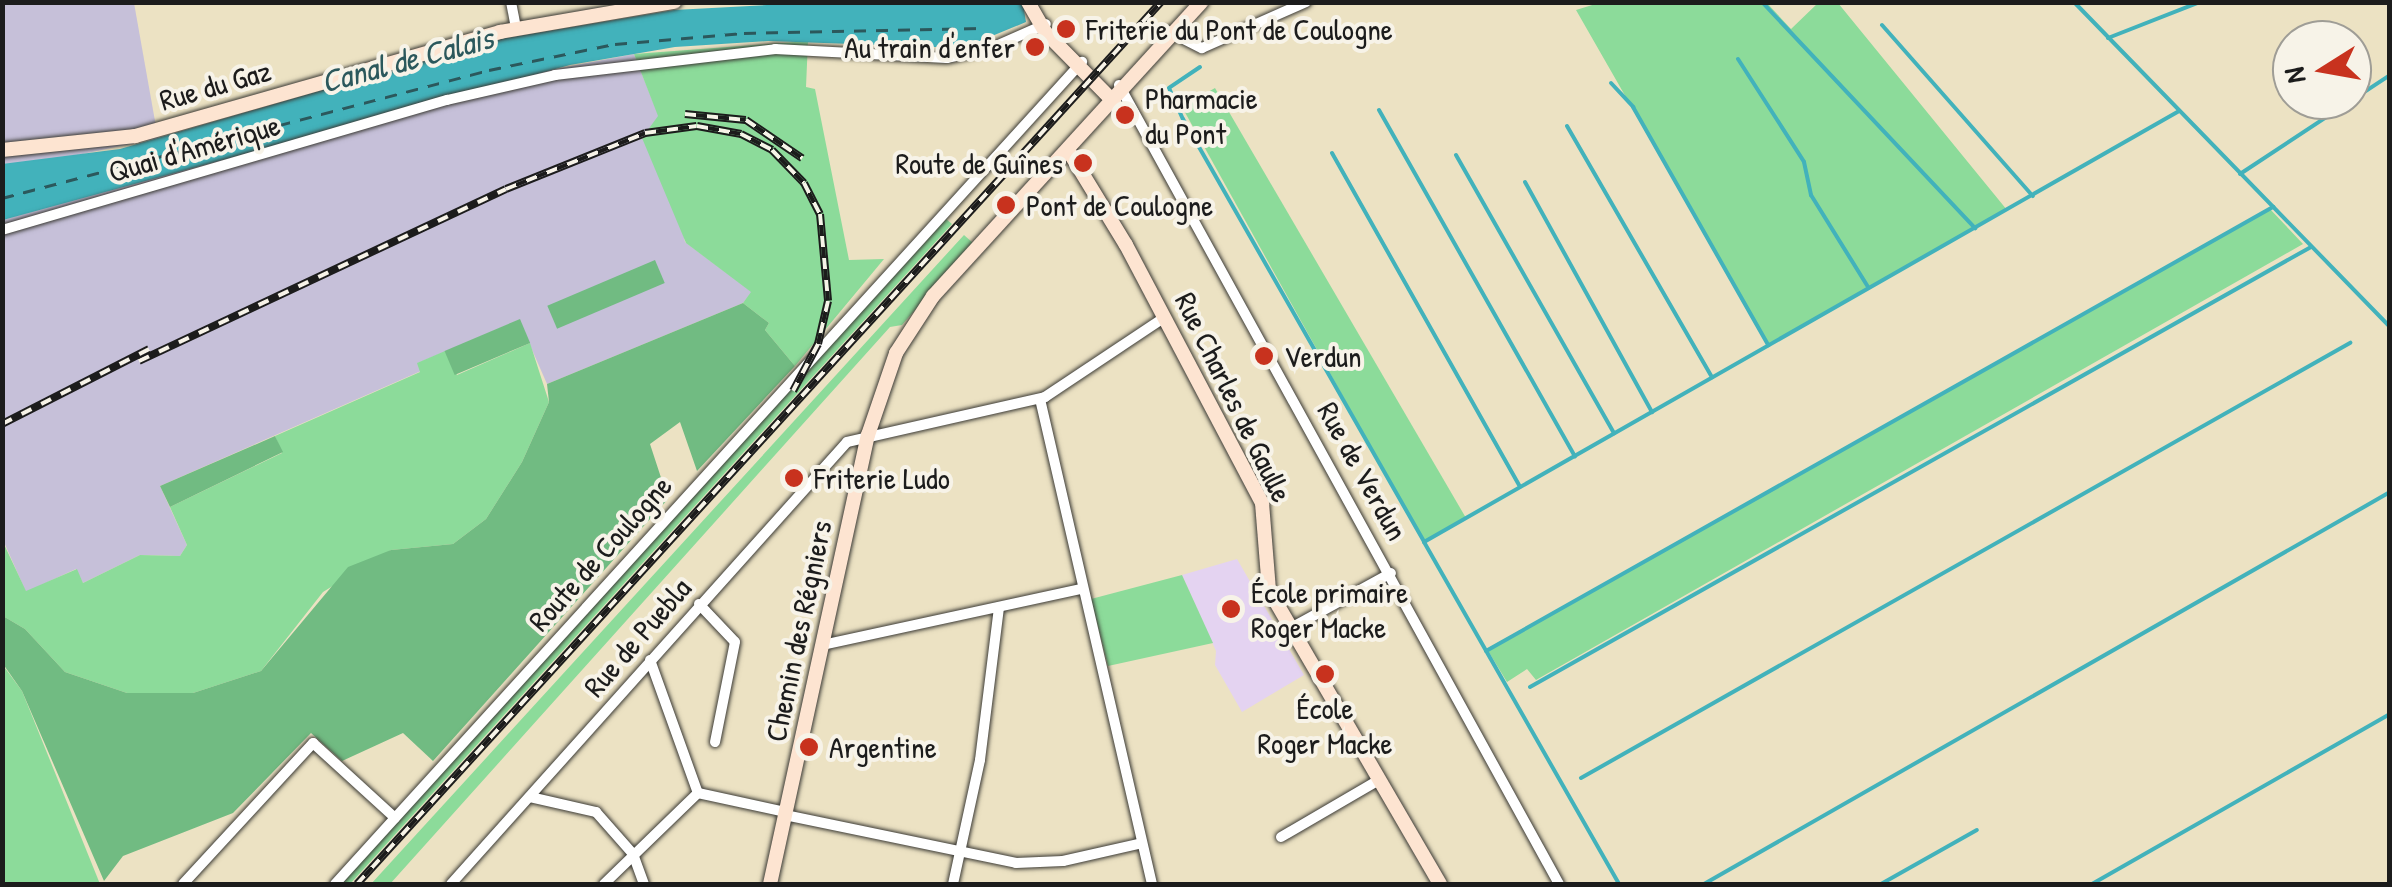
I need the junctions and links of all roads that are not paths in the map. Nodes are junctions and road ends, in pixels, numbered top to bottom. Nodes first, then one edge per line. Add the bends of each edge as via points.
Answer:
1 (511, 2) edge
2 (674, 2) edge
3 (1201, 2) edge
4 (1306, 2) edge
5 (1037, 17) edge
6 (516, 28) junction
7 (1171, 33) junction
8 (1080, 65) junction
9 (1116, 93) junction
10 (2, 150) edge
11 (1068, 150) junction
12 (1022, 198) junction
13 (2, 230) edge
14 (1164, 318) junction
15 (1040, 399) junction
16 (868, 435) junction
17 (1391, 573) junction
18 (1080, 589) junction
19 (700, 604) junction
20 (999, 607) junction
21 (1291, 628) junction
22 (822, 644) junction
23 (650, 660) junction
24 (714, 742) dead end
25 (1379, 780) junction
26 (698, 793) junction
27 (530, 796) junction
28 (785, 814) junction
29 (395, 818) junction
30 (1281, 837) dead end
31 (1142, 843) junction
32 (634, 854) junction
33 (960, 854) junction
34 (183, 884) edge
35 (335, 884) edge
36 (452, 884) edge
37 (604, 884) edge
38 (644, 884) edge
39 (770, 884) edge
40 (954, 884) edge
41 (1152, 884) edge
42 (1440, 884) edge
43 (1560, 884) edge

1 - 6 street
2 - 6 street, Rue du Gaz
3 - 7 street
4 - 7 street via 1206,47
5 - 8 street
5 - 13 street, Quai d'Amérique via 989,49 947,58 775,49 532,80
6 - 10 street, Rue du Gaz via 160,130
7 - 9 street
8 - 9 street
8 - 29 street, Route de Coulogne
9 - 11 street, Chemin des Régniers
9 - 12 street, Chemin des Régniers via 1044,162
9 - 17 street, Rue de Verdun
11 - 12 street, Chemin des Régniers
11 - 14 street, Rue Charles de Gaulle
12 - 16 street, Chemin des Régniers via 915,318 887,373
14 - 15 street
14 - 21 street, Rue Charles de Gaulle via 1264,508 1266,579
15 - 16 street
15 - 18 street
16 - 19 street, Rue de Puebla via 843,446
16 - 22 street, Chemin des Régniers
17 - 21 street
17 - 43 street, Rue de Verdun
18 - 20 street
18 - 31 street
19 - 23 street, Rue de Puebla
19 - 24 street via 736,646
20 - 22 street
20 - 33 street
21 - 25 street, Rue Charles de Gaulle
22 - 28 street, Chemin des Régniers
23 - 26 street
23 - 27 street, Rue de Puebla
25 - 30 street
25 - 42 street, Rue Charles de Gaulle
26 - 28 street
26 - 32 street
27 - 32 street via 590,808
27 - 36 street, Rue de Puebla
28 - 33 street
28 - 39 street, Chemin des Régniers
29 - 34 street via 312,743
29 - 35 street, Route de Coulogne
31 - 33 street via 1044,863
31 - 41 street
32 - 37 street
32 - 38 street
33 - 40 street

